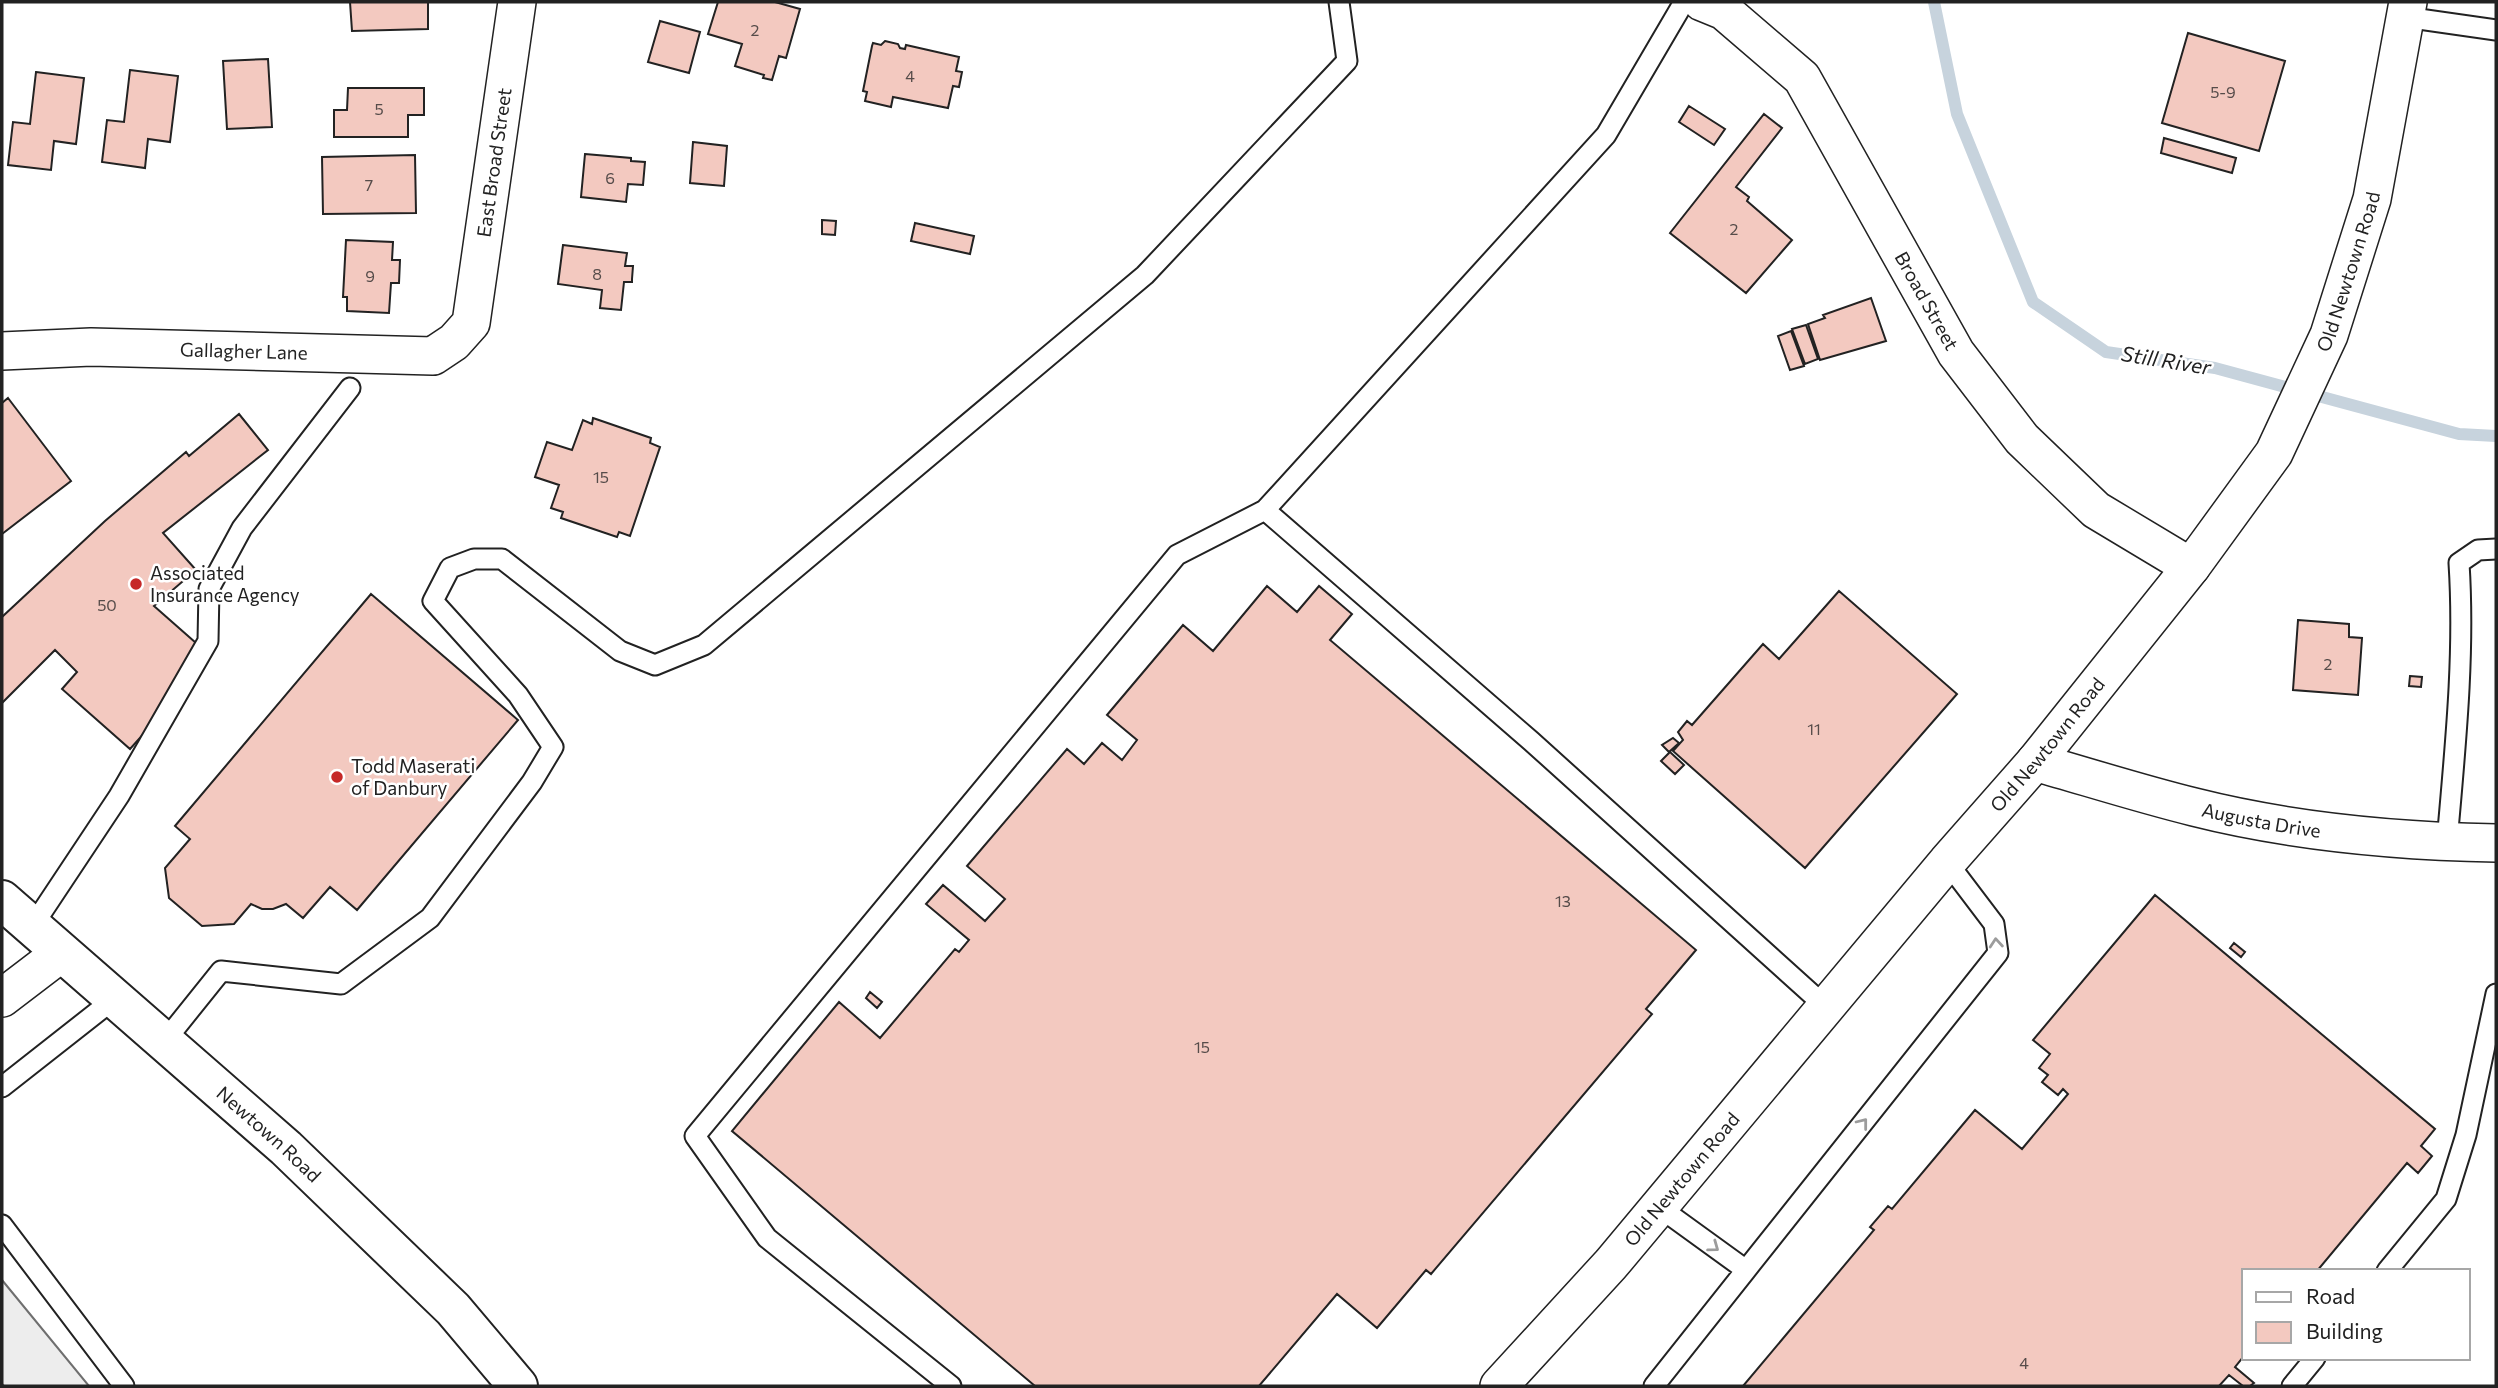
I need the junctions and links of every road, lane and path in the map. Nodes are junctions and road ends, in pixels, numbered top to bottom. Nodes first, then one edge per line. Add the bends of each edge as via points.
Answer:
1 (517, 2) edge
2 (1339, 2) edge
3 (1684, 2) edge
4 (1702, 2) edge
5 (2407, 9) edge
6 (1736, 11) edge
7 (2496, 30) edge
8 (471, 323) joint
9 (2, 351) edge
10 (350, 388) dead end
11 (1265, 509) junction
12 (2496, 549) edge
13 (2191, 567) junction
14 (2035, 762) junction
15 (2447, 842) junction
16 (2496, 843) edge
17 (1947, 862) junction
18 (2, 900) edge
19 (32, 927) junction
20 (61, 953) junction
21 (2496, 994) edge
22 (2, 998) edge
23 (114, 999) junction
24 (1826, 1007) junction
25 (164, 1042) junction
26 (2, 1087) edge
27 (1659, 1207) junction
28 (2, 1225) edge
29 (2389, 1269) edge
30 (1746, 1270) junction
31 (2313, 1360) edge
32 (124, 1386) edge
33 (518, 1386) edge
34 (951, 1386) edge
35 (1499, 1386) edge
36 (1654, 1386) edge
37 (2292, 1386) edge

1 - 8 street, East Broad Street
2 - 25 lane via 1347,61 1145,275 704,645 655,665 620,651 502,559 474,559 450,568 433,601 518,695 553,747 532,782 430,918 341,984 221,971
3 - 11 lane via 1606,135
4 - 6 street, Broad Street
5 - 7 lane
5 - 13 street, Old Newtown Road via 2372,199 2329,335 2274,453
6 - 13 street, Broad Street via 1802,78 1955,353 2022,439 2096,510
8 - 9 street, Gallagher Lane via 433,356 91,347
10 - 19 lane via 242,528 209,589 208,641 119,796
11 - 24 lane
11 - 34 lane via 1177,555 695,1136 766,1238
12 - 15 lane via 2479,550 2459,563 2459,701
13 - 14 street, Old Newtown Road
14 - 15 street, Augusta Drive via 2208,810 2313,831
14 - 17 street, Old Newtown Road
15 - 16 street, Augusta Drive
17 - 24 street, Old Newtown Road
30 -> 17 lane via 1998,953 1994,924
18 - 19 main road, Newtown Road
19 - 20 main road, Newtown Road
20 - 22 street
20 - 23 main road, Newtown Road
21 - 29 lane via 2466,1135 2446,1199
23 - 25 main road, Newtown Road
23 - 26 lane
24 - 27 street, Old Newtown Road
25 - 33 main road, Newtown Road via 286,1148 453,1309
27 -> 30 lane
27 - 35 street, Old Newtown Road
28 - 32 lane
30 - 36 lane
31 - 37 lane

